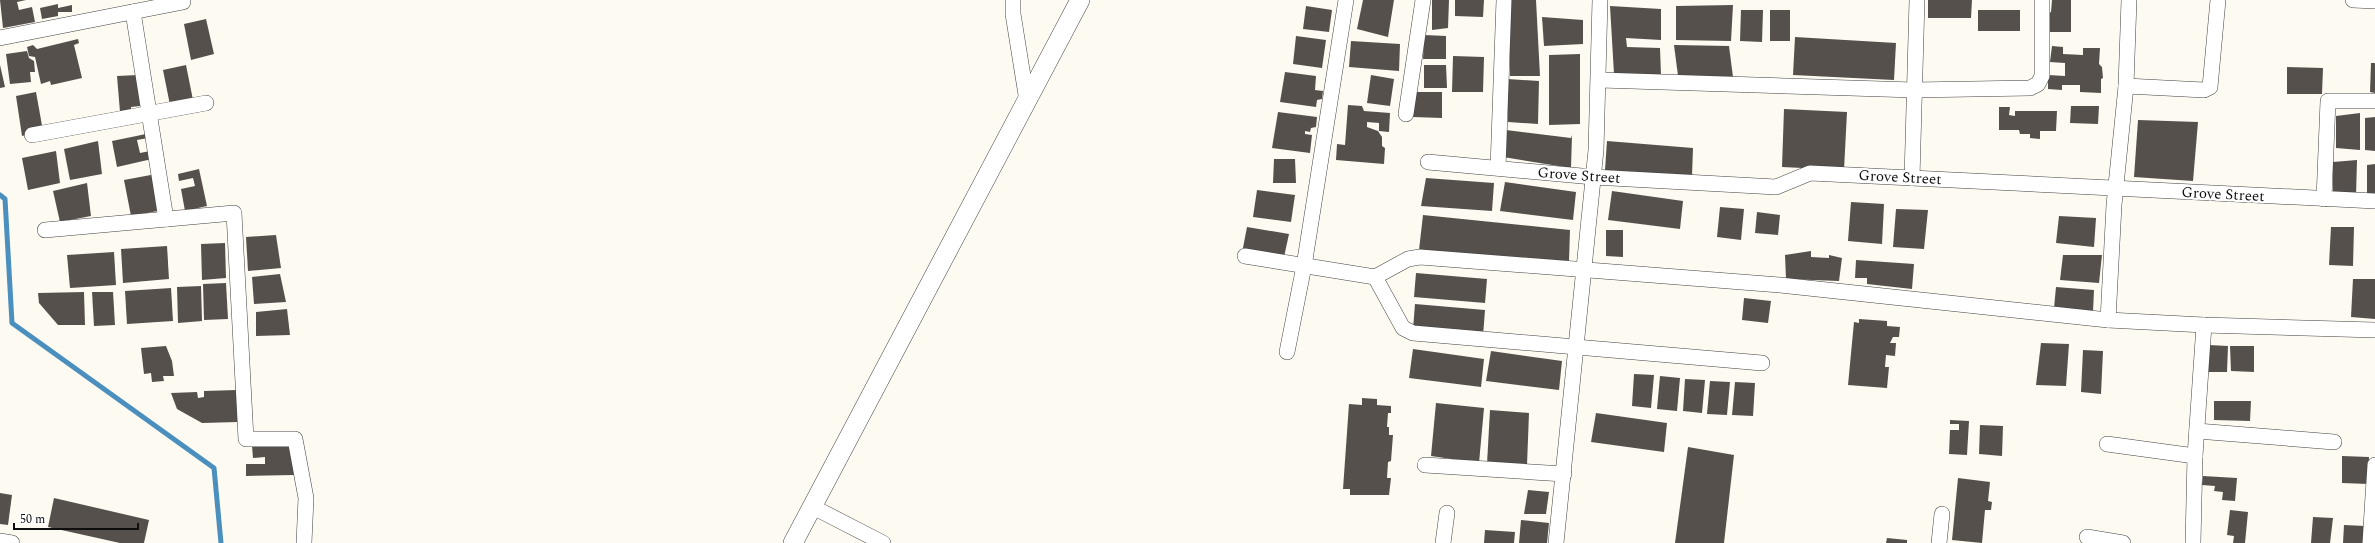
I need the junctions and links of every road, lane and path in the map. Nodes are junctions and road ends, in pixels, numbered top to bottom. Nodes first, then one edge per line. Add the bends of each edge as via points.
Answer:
1 (1013, 0) edge
2 (1080, 0) edge
3 (1346, 0) edge
4 (1423, 0) edge
5 (1504, 0) edge
6 (1600, 0) edge
7 (1917, 0) edge
8 (2042, 0) edge
9 (2128, 0) edge
10 (2218, 0) edge
11 (2353, 0) edge
12 (2375, 1) edge
13 (183, 2) dead end
14 (133, 12) junction
15 (0, 38) edge
16 (1600, 80) junction
17 (2126, 86) junction
18 (1914, 90) junction
19 (1027, 101) junction
20 (2375, 101) edge
21 (206, 103) dead end
22 (149, 113) junction
23 (1406, 114) dead end
24 (32, 135) dead end
25 (1428, 162) dead end
26 (1498, 168) junction
27 (1593, 177) junction
28 (1912, 178) junction
29 (2116, 188) junction
30 (2324, 199) junction
31 (2375, 201) edge
32 (166, 219) junction
33 (44, 230) dead end
34 (1245, 256) dead end
35 (1304, 266) junction
36 (1584, 269) junction
37 (1375, 277) junction
38 (2108, 320) junction
39 (2204, 325) junction
40 (2375, 330) edge
41 (1576, 348) junction
42 (1287, 352) dead end
43 (1762, 363) dead end
44 (2197, 431) junction
45 (2334, 442) dead end
46 (2107, 444) dead end
47 (2195, 456) junction
48 (1426, 465) dead end
49 (2375, 465) edge
50 (1564, 474) junction
51 (813, 507) junction
52 (1447, 513) dead end
53 (1942, 514) dead end
54 (2087, 537) dead end
55 (0, 541) edge
56 (12, 543) edge
57 (304, 543) edge
58 (794, 543) edge
59 (883, 543) edge
60 (1443, 543) edge
61 (1556, 543) edge
62 (1939, 543) edge
63 (2123, 543) edge
64 (2194, 543) edge
65 (2370, 543) edge

1 - 19 street via 1012,14
2 - 19 street
3 - 35 street
4 - 23 street
5 - 26 street
6 - 16 street
7 - 18 street
8 - 18 street via 2042,76 2038,84 2030,88
9 - 17 street
10 - 17 street via 2210,87 2204,90
11 - 12 street
13 - 14 street
14 - 15 street
14 - 22 street
16 - 18 street
16 - 27 street
17 - 29 street
18 - 28 street
19 - 51 street
20 - 30 street via 2328,101
21 - 22 street
22 - 24 street
22 - 32 street
25 - 26 street, Grove Street
26 - 27 street, Grove Street
27 - 28 street, Grove Street via 1776,187 1810,173
27 - 36 street
28 - 29 street, Grove Street
29 - 30 street, Grove Street
29 - 38 street
30 - 31 street, Grove Street
32 - 33 street
32 - 57 street via 234,214 246,439 296,439 306,498
34 - 35 street
35 - 37 street
35 - 42 street
36 - 37 street via 1420,257 1408,259
36 - 38 street via 1780,285
36 - 41 street
37 - 41 street via 1403,328 1413,333
38 - 39 street
39 - 40 street
39 - 44 street
41 - 43 street
41 - 50 street
44 - 45 street
44 - 47 street
46 - 47 street
47 - 64 street
48 - 50 street
49 - 65 street
50 - 61 street
51 - 58 street
51 - 59 street
52 - 60 street
53 - 62 street
54 - 63 street
55 - 56 street

